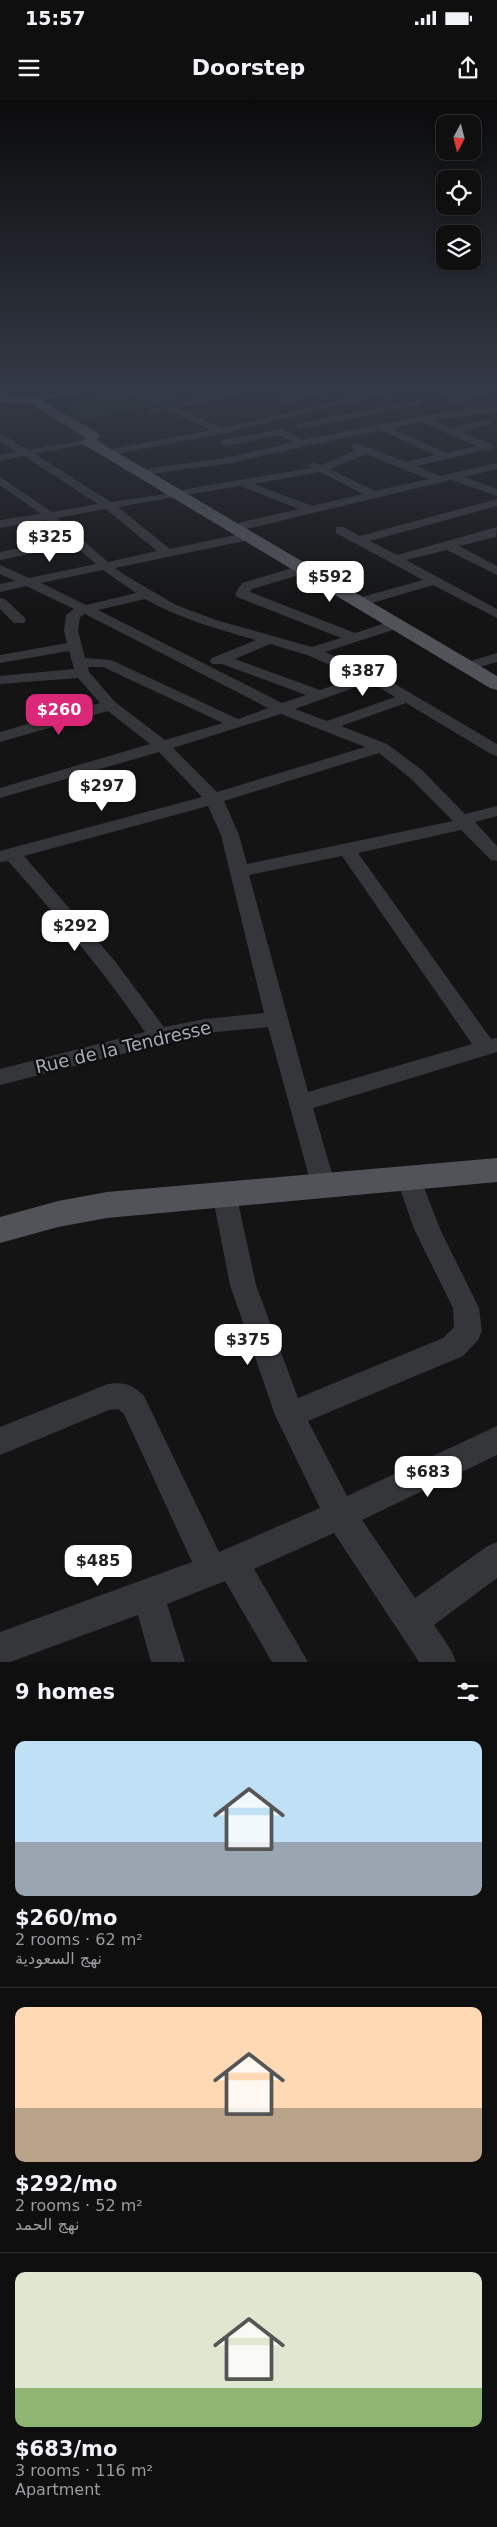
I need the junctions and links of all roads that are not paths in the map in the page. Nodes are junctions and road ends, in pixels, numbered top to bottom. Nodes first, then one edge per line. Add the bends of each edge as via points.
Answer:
1 (43, 464) edge
2 (133, 464) edge
3 (141, 464) edge
4 (204, 464) edge
5 (250, 464) edge
6 (328, 464) edge
7 (399, 464) edge
8 (413, 464) edge
9 (404, 466) junction
10 (497, 466) edge
11 (318, 467) junction
12 (150, 471) junction
13 (197, 476) dead end
14 (453, 477) junction
15 (0, 480) edge
16 (438, 480) junction
17 (242, 484) junction
18 (179, 490) junction
19 (20, 493) junction
20 (497, 493) edge
21 (376, 496) junction
22 (0, 497) edge
23 (497, 502) edge
24 (108, 505) junction
25 (310, 509) junction
26 (48, 515) junction
27 (0, 524) edge
28 (340, 530) dead end
29 (497, 530) edge
30 (246, 531) junction
31 (359, 540) junction
32 (75, 541) junction
33 (449, 546) junction
34 (166, 553) junction
35 (0, 556) edge
36 (397, 559) junction
37 (106, 566) junction
38 (0, 569) edge
39 (304, 569) junction
40 (497, 571) edge
41 (436, 580) junction
42 (29, 581) junction
43 (0, 588) edge
44 (144, 595) junction
45 (367, 600) junction
46 (0, 602) edge
47 (85, 609) junction
48 (497, 614) edge
49 (19, 620) dead end
50 (397, 624) junction
51 (354, 638) junction
52 (269, 640) junction
53 (75, 646) junction
54 (312, 652) junction
55 (497, 657) edge
56 (0, 659) edge
57 (222, 659) junction
58 (476, 664) junction
59 (201, 667) junction
60 (80, 668) junction
61 (371, 676) junction
62 (497, 676) edge
63 (0, 680) edge
64 (497, 684) edge
65 (320, 695) junction
66 (409, 696) junction
67 (110, 705) junction
68 (282, 709) junction
69 (237, 724) junction
70 (327, 726) junction
71 (0, 737) edge
72 (494, 744) edge
73 (161, 745) junction
74 (381, 747) junction
75 (0, 794) edge
76 (214, 799) junction
77 (497, 811) edge
78 (465, 822) junction
79 (347, 850) junction
80 (6, 855) edge
81 (497, 856) edge
82 (241, 871) junction
83 (276, 1019) junction
84 (159, 1036) junction
85 (492, 1046) edge
86 (0, 1077) edge
87 (300, 1103) junction
88 (497, 1170) edge
89 (408, 1177) junction
90 (323, 1184) junction
91 (224, 1193) junction
92 (0, 1230) edge
93 (290, 1415) junction
94 (0, 1440) edge
95 (497, 1440) edge
96 (340, 1515) junction
97 (497, 1558) edge
98 (222, 1566) junction
99 (148, 1594) junction
100 (412, 1621) junction
101 (0, 1649) edge
102 (164, 1659) edge
103 (291, 1662) edge
104 (439, 1662) edge

1 - 24 street
2 - 18 main road
3 - 12 main road
4 - 12 street
5 - 13 street
6 - 11 street
7 - 9 street
8 - 9 street
9 - 16 street
10 - 14 street
11 - 17 street
11 - 21 street
12 - 18 main road
14 - 16 street
14 - 20 street
15 - 19 street
16 - 21 street
17 - 18 street
17 - 25 street
18 - 24 street
18 - 30 main road
19 - 22 street
19 - 26 street
21 - 25 street
23 - 31 street
24 - 26 street
24 - 34 street
25 - 30 street
26 - 27 street
26 - 32 street
28 - 31 street
29 - 33 street
30 - 34 street
30 - 39 main road
30 - 45 main road
31 - 36 street
32 - 35 street
32 - 37 street
33 - 36 street
33 - 40 street
34 - 37 street
36 - 41 street
37 - 42 street
37 - 44 street
38 - 42 street
39 - 50 main road
39 - 51 street via 247,586 242,594
41 - 45 street
41 - 48 street
42 - 43 street
42 - 47 street
44 - 47 street
44 - 52 street via 210,623
45 - 58 main road
46 - 49 street
47 - 53 street via 71,619
47 - 59 street
50 - 51 street
50 - 64 main road
51 - 54 street
52 - 54 street
52 - 57 street
53 - 56 street
53 - 60 street
54 - 61 street
55 - 58 street
57 - 59 street
57 - 65 street
58 - 62 main road
59 - 68 street
60 - 63 street
60 - 67 street
60 - 69 street via 106,663
61 - 65 street
61 - 66 street
65 - 68 street
66 - 70 street
66 - 72 street
67 - 71 street
67 - 73 street
68 - 69 street
68 - 70 street
69 - 73 street
70 - 74 street
73 - 75 street
73 - 76 street
74 - 76 street
74 - 78 street via 416,774
76 - 80 street
76 - 82 street via 230,834
77 - 78 street
78 - 79 street
78 - 81 street
79 - 82 street
79 - 85 street
80 - 84 street via 126,988
82 - 83 street
83 - 84 street, Rue de la Tendresse via 205,1026
83 - 87 street
84 - 86 street, Rue de la Tendresse
85 - 87 street
87 - 90 street
88 - 89 main road
89 - 90 main road
89 - 93 street via 427,1229 466,1308 468,1331 452,1347
90 - 91 main road
91 - 92 main road via 107,1205
91 - 93 street via 242,1285
93 - 96 street
94 - 98 street via 108,1397 124,1396 134,1405
95 - 96 street
96 - 98 street
96 - 100 street
97 - 100 street
98 - 99 street
98 - 103 street
99 - 101 street
99 - 102 street
100 - 104 street

